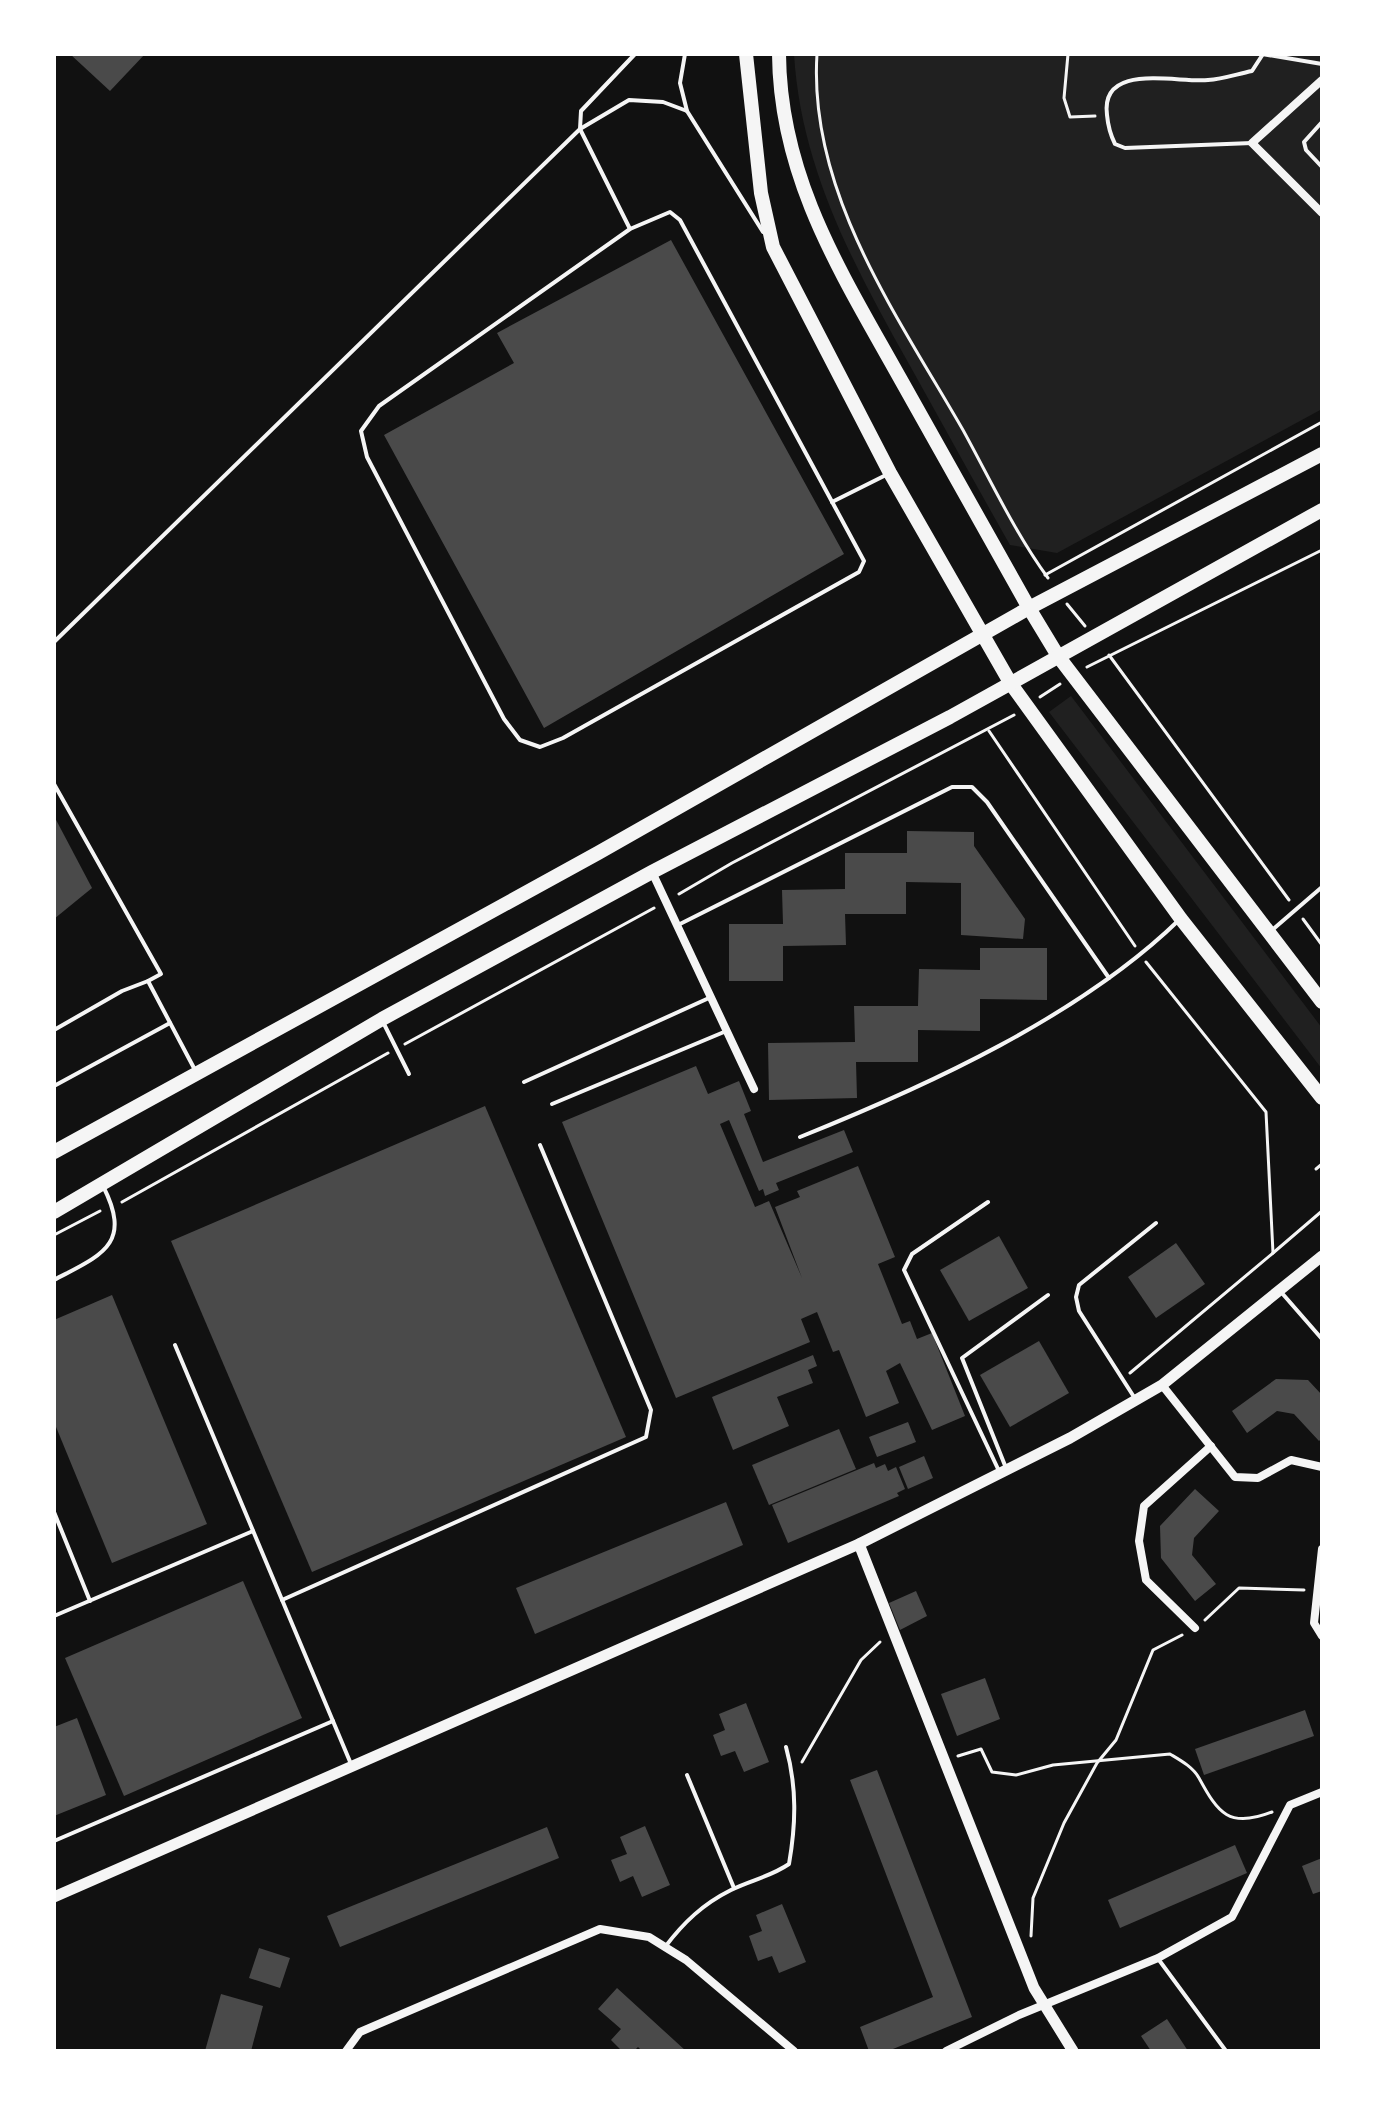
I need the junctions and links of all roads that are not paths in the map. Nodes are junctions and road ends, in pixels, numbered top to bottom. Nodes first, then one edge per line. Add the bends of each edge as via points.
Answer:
1 (635, 54) edge
2 (685, 54) edge
3 (746, 54) edge
4 (779, 54) edge
5 (1262, 54) edge
6 (1322, 64) edge
7 (1322, 80) edge
8 (687, 111) junction
9 (1322, 122) edge
10 (580, 129) junction
11 (1252, 143) junction
12 (1322, 167) edge
13 (1322, 213) edge
14 (630, 229) junction
15 (773, 247) junction
16 (1322, 454) edge
17 (890, 473) junction
18 (832, 502) junction
19 (1322, 510) edge
20 (1029, 608) junction
21 (983, 634) junction
22 (54, 642) edge
23 (1058, 656) junction
24 (1011, 684) junction
25 (54, 784) edge
26 (652, 872) junction
27 (1322, 887) edge
28 (1181, 919) junction
29 (677, 925) junction
30 (1269, 932) junction
31 (1109, 978) junction
32 (148, 981) junction
33 (711, 997) junction
34 (1322, 1002) edge
35 (382, 1019) junction
36 (170, 1023) junction
37 (54, 1030) edge
38 (727, 1031) junction
39 (196, 1072) junction
40 (409, 1074) dead end
41 (524, 1082) dead end
42 (54, 1086) edge
43 (754, 1089) dead end
44 (1322, 1098) edge
45 (552, 1104) dead end
46 (800, 1137) dead end
47 (540, 1145) dead end
48 (54, 1152) edge
49 (103, 1186) junction
50 (988, 1202) dead end
51 (54, 1212) edge
52 (1156, 1223) dead end
53 (1322, 1256) edge
54 (54, 1280) edge
55 (1279, 1290) junction
56 (1048, 1295) dead end
57 (1322, 1339) edge
58 (175, 1345) dead end
59 (1162, 1385) junction
60 (1135, 1399) junction
61 (1211, 1446) junction
62 (1322, 1467) edge
63 (1004, 1472) junction
64 (54, 1512) edge
65 (253, 1531) junction
66 (859, 1544) junction
67 (1322, 1549) edge
68 (282, 1600) junction
69 (90, 1601) junction
70 (54, 1616) edge
71 (1195, 1628) road end
72 (1322, 1636) edge
73 (333, 1721) junction
74 (786, 1747) dead end
75 (352, 1766) junction
76 (687, 1775) dead end
77 (1322, 1792) edge
78 (54, 1841) edge
79 (734, 1888) junction
80 (54, 1897) edge
81 (665, 1947) junction
82 (1158, 1958) junction
83 (1042, 2005) junction
84 (346, 2051) edge
85 (794, 2051) edge
86 (946, 2051) edge
87 (1073, 2051) edge
88 (1226, 2051) edge

1 - 10 lane via 581,111
2 - 8 lane via 680,83
3 - 15 main road via 761,193
4 - 20 main road via 779,95 792,155 820,235
5 - 6 lane
5 - 11 lane via 1252,71 1208,80 1126,80 1105,101 1110,134 1125,148
7 - 11 street
8 - 10 lane via 663,102 629,100
8 - 15 lane
9 - 12 lane via 1304,142
10 - 14 lane
10 - 22 lane
11 - 13 street
14 - 18 lane via 670,212 680,220
14 - 18 lane via 379,406 361,431 367,457 504,719 520,740 540,747 563,738 859,572 864,561
15 - 17 main road
16 - 20 main road
17 - 18 lane
17 - 21 main road
19 - 23 main road
20 - 21 main road
20 - 23 main road
21 - 24 main road
21 - 39 main road via 598,853
23 - 24 main road
23 - 30 main road
24 - 26 main road
24 - 28 main road
25 - 32 lane via 161,974
26 - 29 street
26 - 35 main road
27 - 30 lane
28 - 31 lane
28 - 44 main road
29 - 31 lane via 952,787 972,787
29 - 33 street
30 - 34 main road
31 - 46 lane via 924,1084
32 - 36 lane
32 - 37 lane
33 - 38 street
33 - 41 lane
35 - 40 lane
35 - 49 main road
36 - 39 lane
36 - 42 lane
38 - 43 street
38 - 45 lane
39 - 48 main road
47 - 68 lane via 651,1410 646,1437
49 - 51 main road
49 - 54 lane via 113,1206 112,1240 104,1254
50 - 63 lane via 912,1254 904,1270
52 - 60 lane via 1079,1285 1076,1297 1079,1311
53 - 55 street
55 - 57 lane
55 - 59 street
56 - 63 lane via 962,1358
58 - 65 lane
59 - 60 street
59 - 61 street
60 - 63 street
61 - 62 street via 1235,1477 1258,1478 1291,1460
61 - 71 street via 1144,1506 1139,1541 1146,1580
63 - 66 street
64 - 69 lane
65 - 68 lane
65 - 69 lane
66 - 75 street
66 - 83 street
67 - 72 street via 1314,1623
68 - 73 lane
69 - 70 lane
73 - 75 lane
73 - 78 lane
74 - 79 lane via 794,1775 795,1830 789,1864 771,1877
75 - 80 street
76 - 79 lane
77 - 82 street via 1290,1805 1232,1917
79 - 81 lane via 689,1916
81 - 84 street via 649,1937 600,1929 360,2032
81 - 85 street
82 - 83 street
82 - 88 lane
83 - 86 street
83 - 87 street

